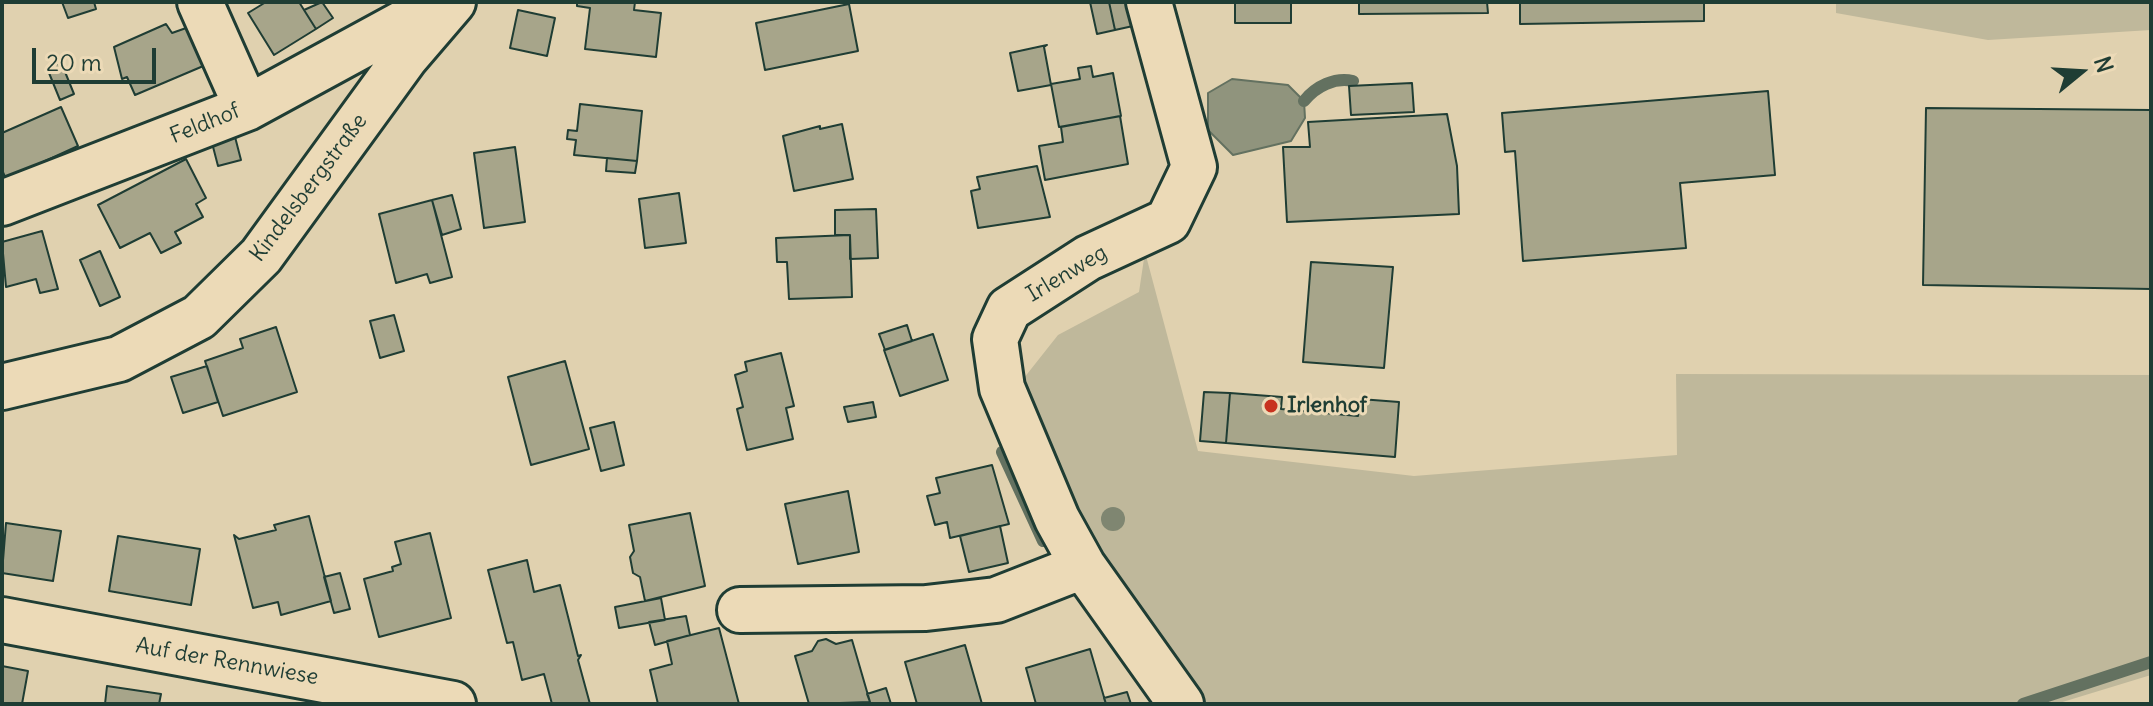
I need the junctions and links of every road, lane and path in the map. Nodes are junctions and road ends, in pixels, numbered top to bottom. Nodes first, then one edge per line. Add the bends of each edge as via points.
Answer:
1 (200, 2) edge
2 (442, 2) edge
3 (453, 2) edge
4 (1149, 2) edge
5 (247, 108) junction
6 (2, 203) edge
7 (2, 387) edge
8 (1083, 566) junction
9 (740, 610) dead end
10 (2, 620) edge
11 (453, 704) edge
12 (1181, 704) edge

1 - 5 street
2 - 5 street, Feldhof
3 - 7 street, Kindelsbergstraße via 405,58 261,256 199,317 119,359
4 - 8 street, Irlenweg via 1194,167 1168,221 1088,258 1009,309 995,339 1002,388 1057,519
5 - 6 street, Feldhof
8 - 9 street via 996,600 926,608
8 - 12 street, Irlenweg
10 - 11 street, Auf der Rennwiese

